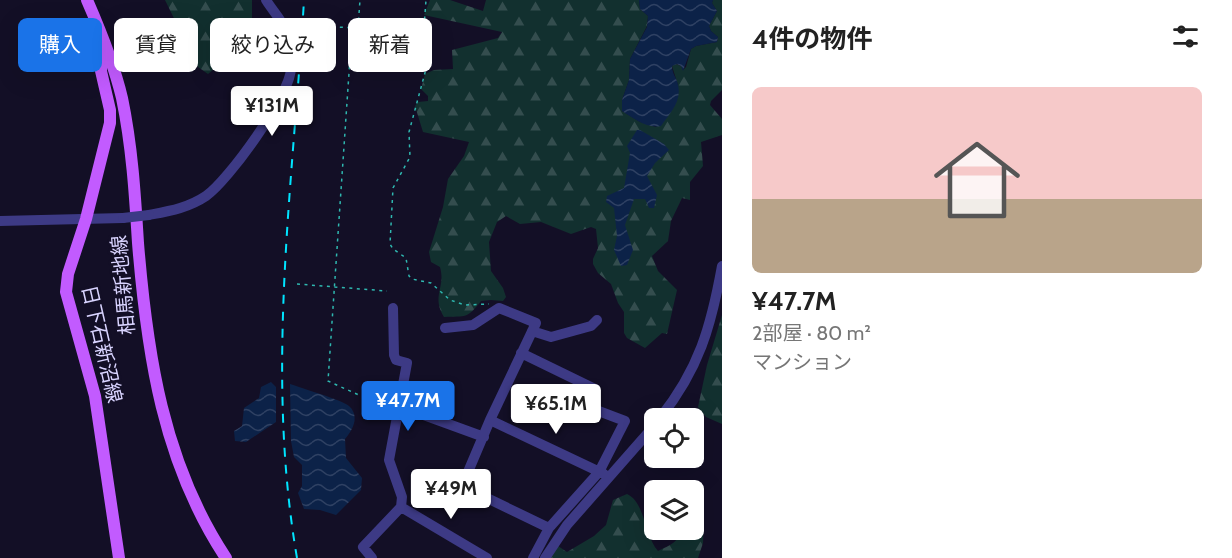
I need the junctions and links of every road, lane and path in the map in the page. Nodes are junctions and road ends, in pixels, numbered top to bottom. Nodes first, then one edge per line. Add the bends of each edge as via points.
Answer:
1 (87, 0) edge
2 (266, 0) edge
3 (360, 0) edge
4 (426, 0) edge
5 (278, 18) edge
6 (359, 18) edge
7 (424, 18) edge
8 (103, 36) junction
9 (291, 72) edge
10 (349, 72) edge
11 (425, 72) edge
12 (86, 219) junction
13 (0, 221) edge
14 (722, 266) edge
15 (297, 284) dead end
16 (335, 287) junction
17 (387, 291) dead end
18 (393, 308) dead end
19 (499, 308) junction
20 (597, 320) dead end
21 (446, 328) dead end
22 (532, 331) junction
23 (521, 353) junction
24 (361, 396) dead end
25 (399, 406) junction
26 (667, 408) edge
27 (490, 420) junction
28 (484, 437) junction
29 (644, 438) edge
30 (599, 472) junction
31 (610, 477) junction
32 (400, 507) junction
33 (549, 528) junction
34 (119, 558) edge
35 (226, 558) edge
36 (372, 558) edge
37 (487, 558) edge
38 (532, 558) edge
39 (545, 558) edge

1 - 8 main road, 相馬新地線
2 - 5 street
3 - 6 path
4 - 7 path
8 - 12 main road, 日下石新沼線 via 101,71 110,123
8 - 35 main road, 相馬新地線 via 115,71 129,141 153,374 171,445
9 - 12 street, bridge via 286,88 219,187 174,211
10 - 16 path
11 - 19 path via 410,122 410,157 393,188 390,244 406,258 412,279 431,283 450,300
12 - 13 street
12 - 34 main road, 日下石新沼線 via 66,292 95,396
14 - 26 street via 713,313 697,362
15 - 16 path
16 - 17 path
16 - 24 path via 328,381
18 - 25 street via 394,355 396,360 406,363
19 - 21 street via 472,325
19 - 22 street via 536,323
20 - 22 street via 591,326 551,337
22 - 23 street
23 - 27 street
23 - 30 street via 595,389 588,407 625,421
25 - 28 street
25 - 32 street via 389,460 402,497
27 - 28 street
27 - 30 street
28 - 33 street via 462,486
29 - 31 street
30 - 31 street
30 - 33 street
31 - 39 street via 567,525
32 - 36 street via 363,547
32 - 37 street
33 - 38 street

